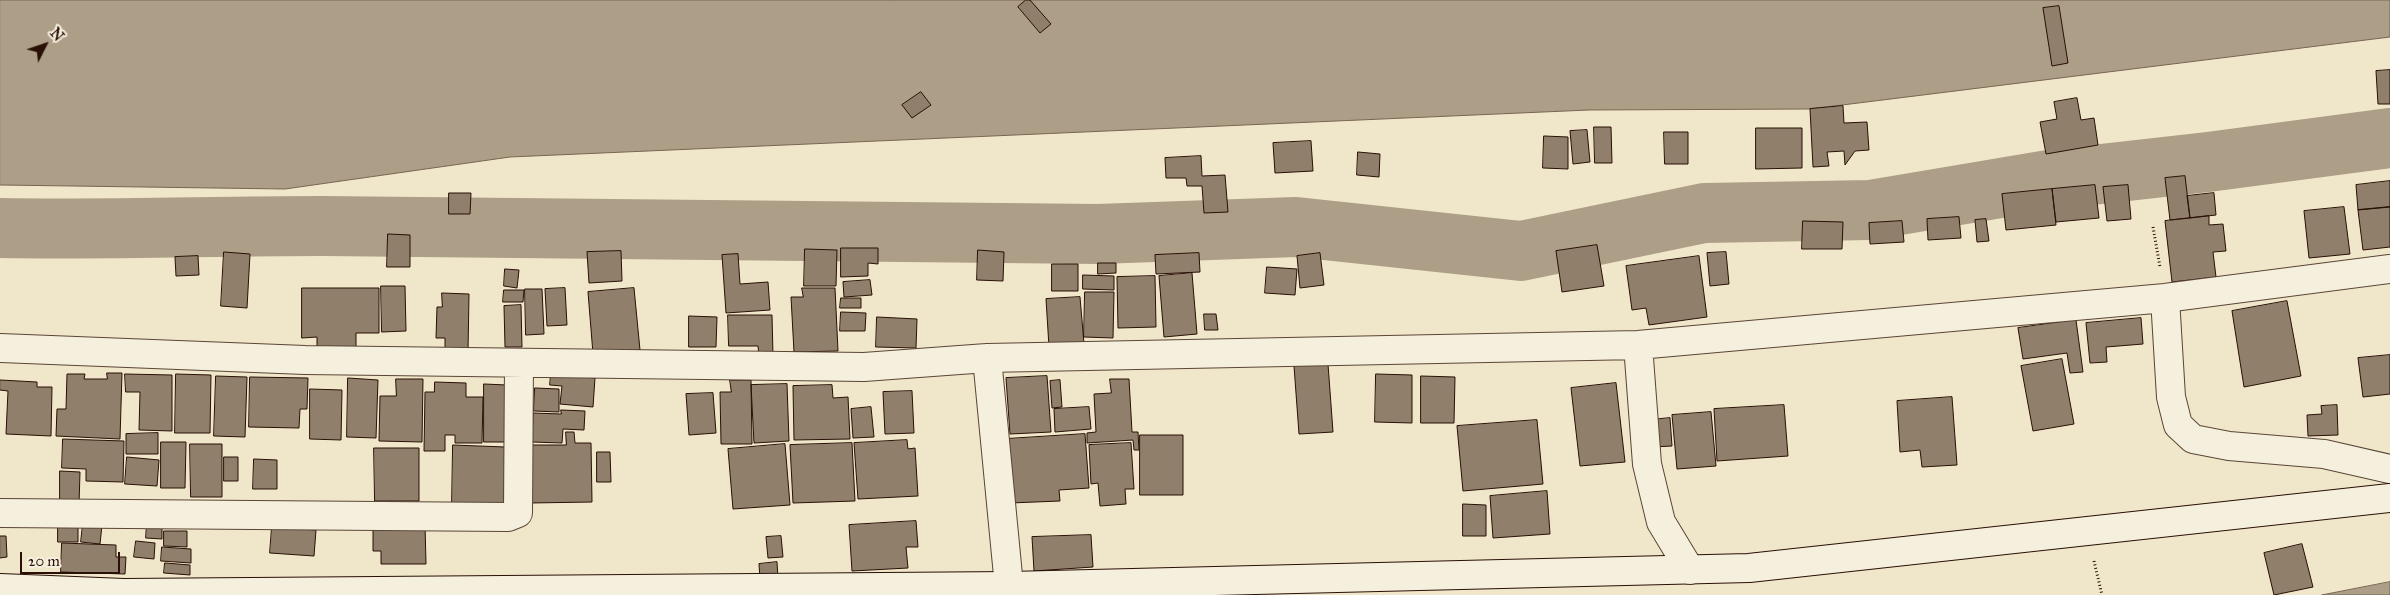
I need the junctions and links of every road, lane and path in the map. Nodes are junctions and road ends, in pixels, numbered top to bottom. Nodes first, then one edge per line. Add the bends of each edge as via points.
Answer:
1 (2153, 227) dead end
2 (2390, 269) edge
3 (2165, 298) junction
4 (1638, 345) junction
5 (0, 348) edge
6 (987, 358) junction
7 (519, 363) junction
8 (2390, 469) edge
9 (2390, 498) edge
10 (0, 513) edge
11 (1690, 570) junction
12 (1008, 586) junction
13 (0, 588) edge

1 - 3 path
2 - 3 street
3 - 4 street
3 - 8 street via 2171,397 2178,425 2193,439 2229,446 2324,454
4 - 6 street
4 - 11 street via 1647,464 1661,522
5 - 7 street via 305,360
6 - 7 street via 864,367
6 - 12 street
7 - 10 street via 518,513 508,517
9 - 11 street via 1749,568
11 - 12 street
12 - 13 street via 134,593

